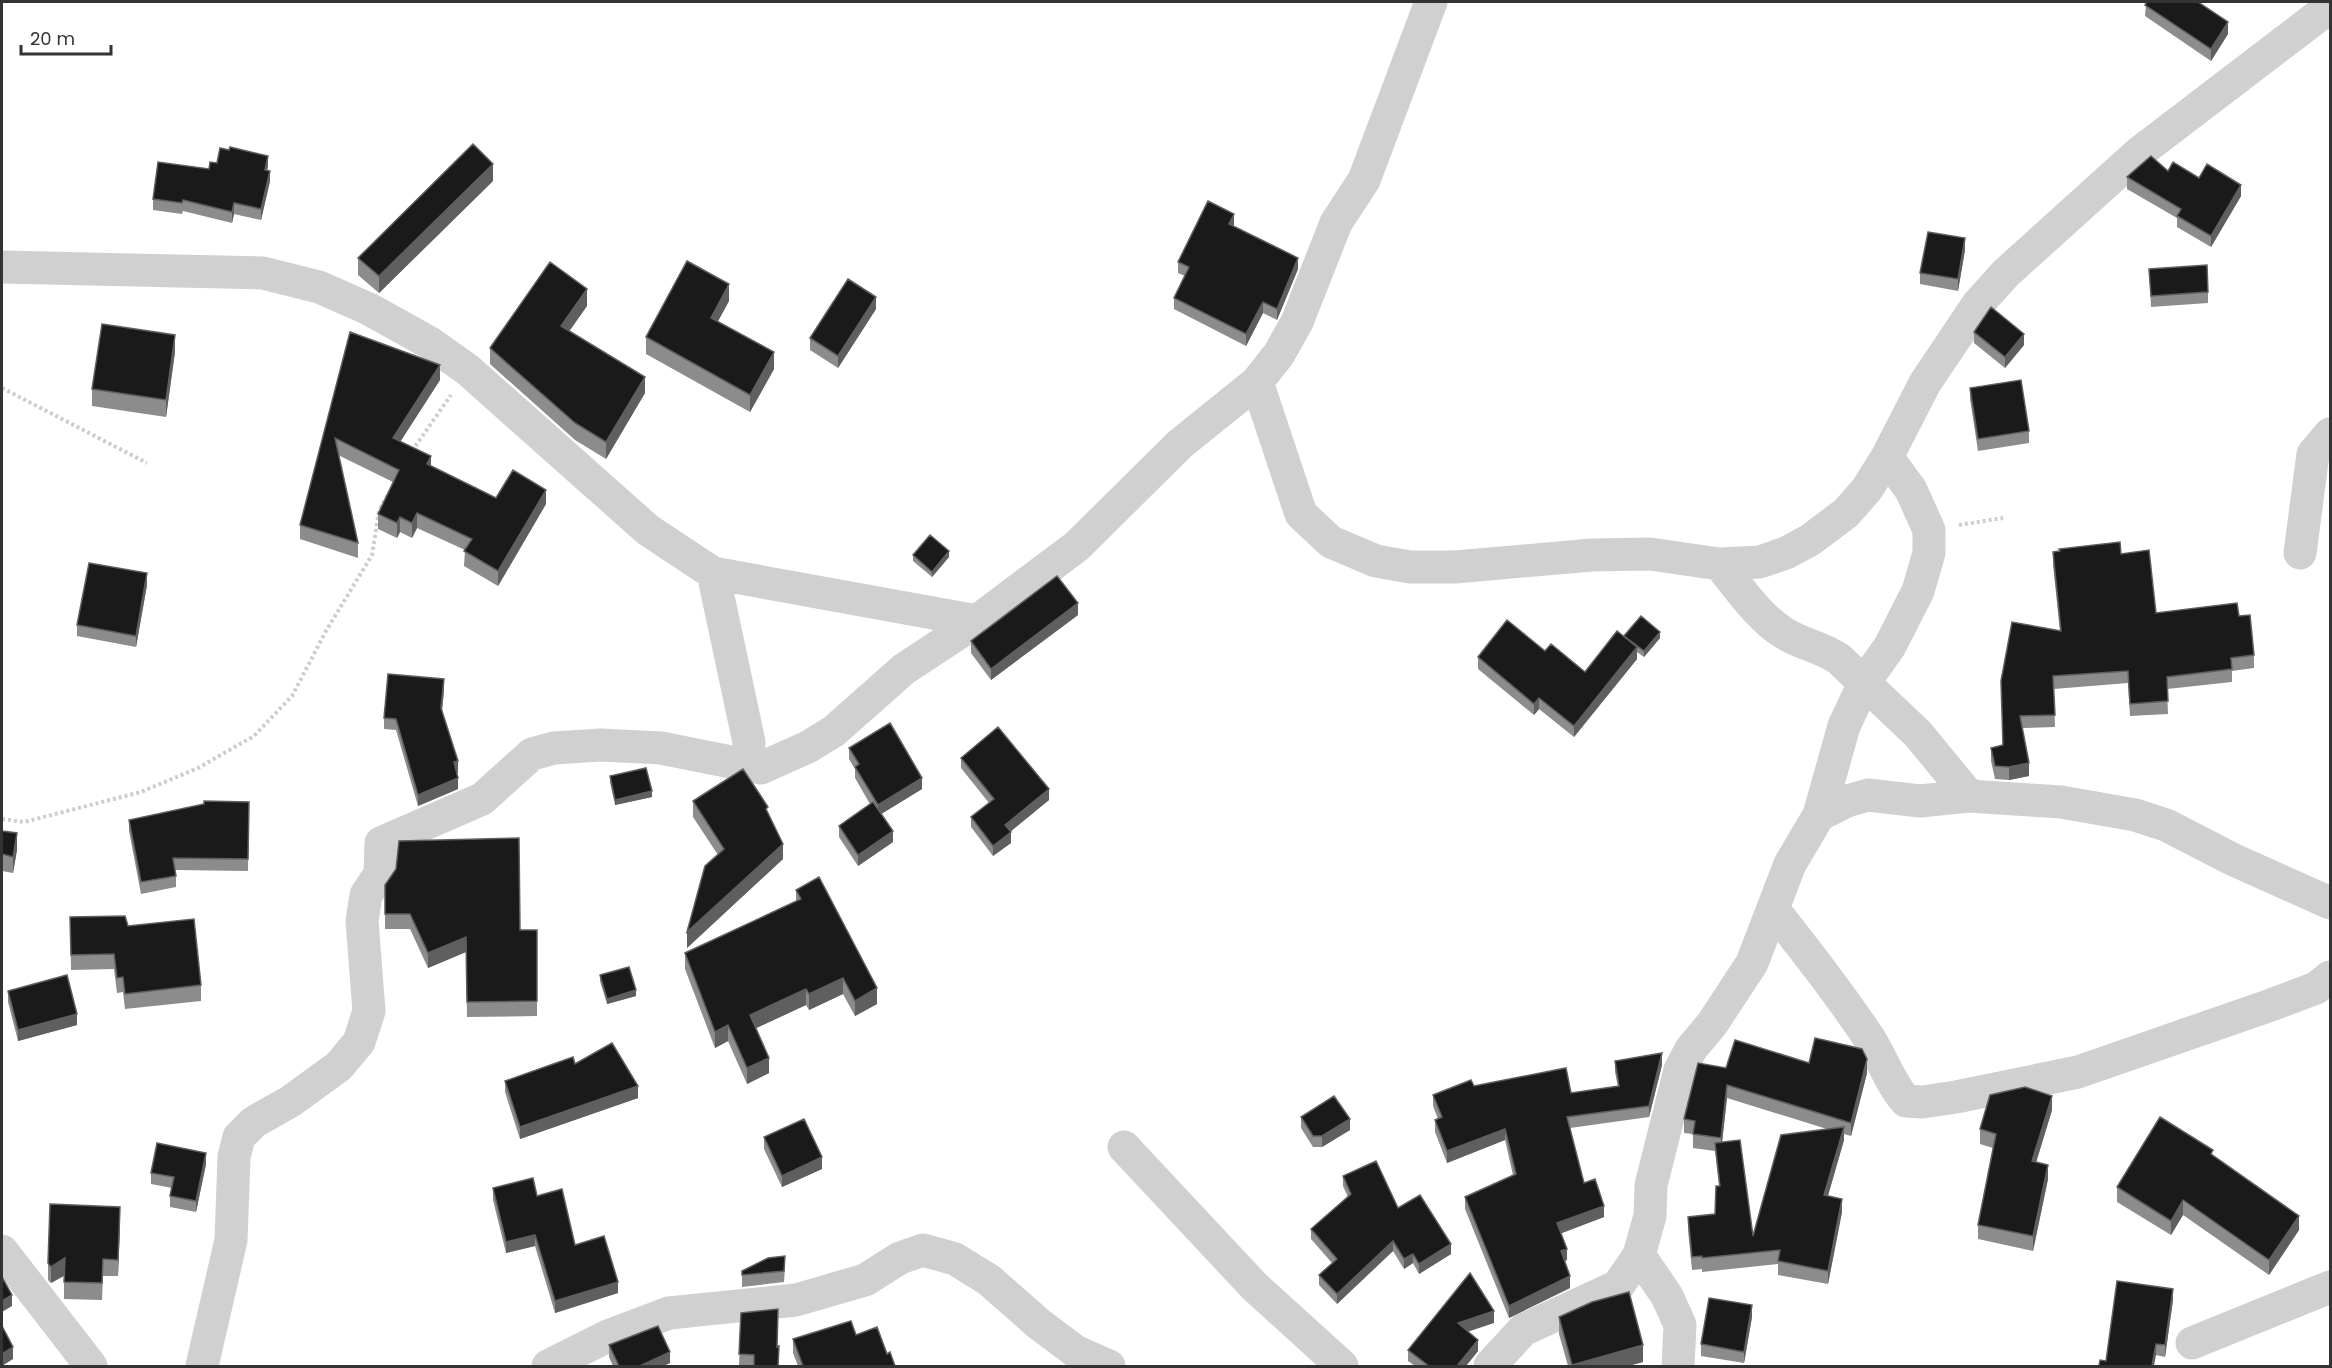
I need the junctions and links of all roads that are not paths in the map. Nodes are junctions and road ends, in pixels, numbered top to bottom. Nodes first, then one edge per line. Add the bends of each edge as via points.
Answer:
1 (1431, 2) edge
2 (2331, 7) edge
3 (2, 267) edge
4 (1257, 382) junction
5 (2331, 434) edge
6 (1887, 457) junction
7 (2301, 553) dead end
8 (1719, 564) junction
9 (712, 573) junction
10 (977, 621) junction
11 (1864, 683) junction
12 (748, 765) junction
13 (1969, 796) junction
14 (1819, 815) junction
15 (2331, 903) edge
16 (1773, 909) junction
17 (2331, 977) edge
18 (1124, 1147) dead end
19 (2, 1251) edge
20 (1639, 1255) junction
21 (2331, 1287) edge
22 (2192, 1343) dead end
23 (1337, 1365) edge
24 (91, 1366) edge
25 (202, 1366) edge
26 (548, 1366) edge
27 (1109, 1366) edge
28 (1490, 1366) edge
29 (1678, 1366) edge

1 - 4 street via 1364,180 1336,223 1297,322 1280,354
2 - 6 street via 2140,152 2006,273 1978,304 1925,383
3 - 9 street via 263,273 319,286 430,343 468,370 648,530
4 - 8 street via 1301,514 1331,542 1376,561 1410,567 1455,567 1650,554
4 - 10 street via 1180,444 1077,546
5 - 7 street via 2313,454
6 - 8 street via 1846,513 1810,540 1760,562
6 - 11 street via 1911,490 1929,530 1929,554 1918,591 1890,646
8 - 11 street via 1784,633 1826,650
9 - 10 street
9 - 12 street via 749,742
10 - 12 street via 904,669 834,731 761,768
11 - 13 street via 1918,734
11 - 14 street via 1844,726
12 - 25 street via 660,748 554,748 532,754 482,799 381,843 380,874 366,895 362,921 369,1011 359,1042 339,1066 254,1122 239,1137 234,1157 231,1240
13 - 14 street via 1920,801 1868,795
13 - 15 street via 2061,802 2135,815 2166,825 2234,861
14 - 16 street via 1790,864
16 - 17 street via 1841,997 1906,1101 1956,1097 2078,1072 2271,1005 2316,988
16 - 20 street via 1752,963 1680,1070 1651,1185 1650,1216
18 - 23 street via 1254,1286
19 - 24 street
20 - 28 street via 1618,1286 1523,1330
20 - 29 street via 1667,1296 1680,1325
21 - 22 street
26 - 27 street via 608,1336 669,1313 796,1300 865,1280 900,1258 923,1250 955,1259 972,1269 1075,1351

